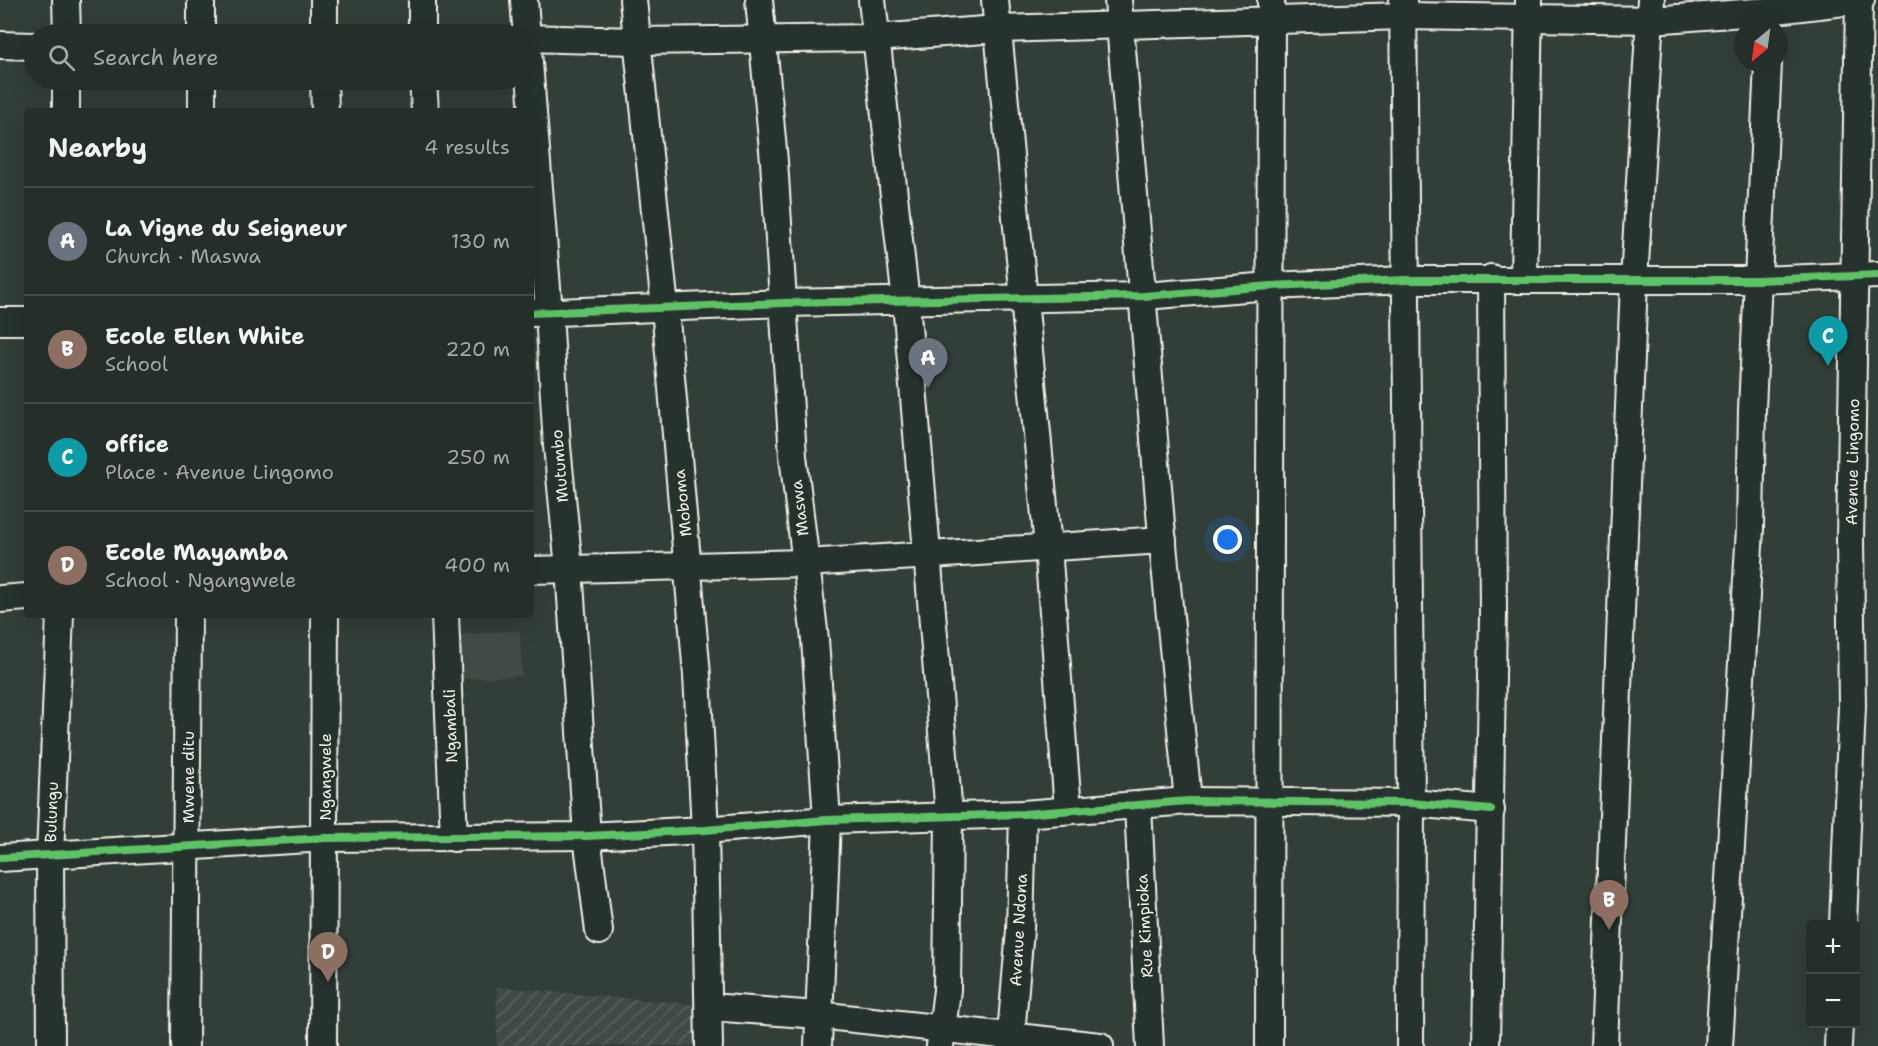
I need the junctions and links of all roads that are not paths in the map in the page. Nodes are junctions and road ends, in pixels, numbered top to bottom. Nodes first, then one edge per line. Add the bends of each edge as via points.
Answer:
1 (66, 0) edge
2 (201, 0) edge
3 (324, 0) edge
4 (422, 0) edge
5 (524, 0) edge
6 (633, 0) edge
7 (759, 0) edge
8 (872, 0) edge
9 (995, 0) edge
10 (1118, 0) edge
11 (1860, 0) edge
12 (1403, 8) edge
13 (1528, 9) edge
14 (1651, 10) edge
15 (1271, 11) edge
16 (1770, 13) edge
17 (67, 24) edge
18 (201, 24) edge
19 (324, 24) edge
20 (422, 24) edge
21 (525, 24) edge
22 (1120, 26) junction
23 (998, 29) junction
24 (534, 38) edge
25 (761, 38) junction
26 (875, 38) junction
27 (636, 41) junction
28 (0, 45) edge
29 (24, 46) edge
30 (1768, 72) edge
31 (66, 90) edge
32 (202, 90) edge
33 (324, 90) edge
34 (424, 90) edge
35 (529, 90) edge
36 (66, 108) edge
37 (202, 108) edge
38 (324, 108) edge
39 (425, 108) edge
40 (530, 108) edge
41 (534, 195) edge
42 (1867, 276) edge
43 (1491, 278) junction
44 (1524, 279) junction
45 (1406, 280) junction
46 (1634, 280) junction
47 (1758, 280) junction
48 (1271, 286) junction
49 (1144, 296) junction
50 (1022, 300) junction
51 (906, 302) junction
52 (784, 303) junction
53 (664, 308) junction
54 (540, 313) edge
55 (0, 321) edge
56 (24, 321) edge
57 (1163, 540) junction
58 (1048, 547) junction
59 (929, 556) junction
60 (806, 563) junction
61 (689, 566) junction
62 (569, 568) junction
63 (534, 570) edge
64 (24, 597) edge
65 (0, 599) edge
66 (60, 618) edge
67 (188, 618) edge
68 (325, 618) edge
69 (446, 618) edge
70 (1269, 800) junction
71 (1188, 801) junction
72 (1411, 803) junction
73 (1138, 806) junction
74 (1068, 810) junction
75 (1491, 810) junction
76 (1023, 814) junction
77 (949, 815) junction
78 (827, 820) junction
79 (705, 830) junction
80 (587, 836) junction
81 (326, 838) junction
82 (454, 838) junction
83 (188, 845) junction
84 (50, 856) junction
85 (0, 858) edge
86 (1843, 920) edge
87 (599, 931) dead end
88 (710, 1007) junction
89 (818, 1015) junction
90 (1839, 1028) edge
91 (941, 1038) edge
92 (1011, 1042) edge
93 (51, 1046) edge
94 (185, 1046) edge
95 (323, 1046) edge
96 (709, 1046) edge
97 (818, 1046) edge
98 (1100, 1046) edge
99 (1150, 1046) edge
100 (1269, 1046) edge
101 (1410, 1046) edge
102 (1486, 1046) edge
103 (1604, 1046) edge
104 (1719, 1046) edge
105 (1838, 1046) edge

1 - 17 street
2 - 18 street
3 - 19 street
4 - 20 street
5 - 21 street, Mutumbo
6 - 27 street, Moboma
7 - 25 street, Maswa
8 - 26 street
9 - 23 street
10 - 22 street
11 - 16 street
11 - 42 street, Avenue Lingomo
12 - 13 street
12 - 15 street
12 - 45 street
13 - 14 street
13 - 44 street
14 - 16 street
14 - 46 street
15 - 22 street
15 - 48 street
22 - 23 street
22 - 49 street
23 - 26 street
23 - 50 street
24 - 27 street
25 - 26 street
25 - 27 street
25 - 52 street, Maswa
26 - 51 street
27 - 53 street, Moboma
28 - 29 street
30 - 47 street
31 - 36 street
32 - 37 street
33 - 38 street
34 - 39 street
35 - 40 street, Mutumbo
41 - 54 street, Mutumbo
42 - 47 street
42 - 86 street, Avenue Lingomo via 1850,539 1852,706
43 - 44 street
43 - 45 street
43 - 75 street
44 - 46 street
45 - 48 street
45 - 72 street
46 - 47 street
46 - 103 street
47 - 104 street via 1750,529
48 - 49 street
48 - 70 street
49 - 50 street
49 - 57 street
50 - 51 street
50 - 58 street
51 - 52 street
51 - 59 street
52 - 53 street
52 - 60 street, Maswa
53 - 54 street
53 - 61 street, Moboma
54 - 62 street, Mutumbo
55 - 56 street
57 - 58 street
57 - 71 street
58 - 59 street
58 - 74 street
59 - 60 street
59 - 77 street
60 - 61 street
60 - 78 street, Maswa
61 - 62 street
61 - 79 street, Moboma
62 - 63 street
62 - 80 street, Mutumbo
64 - 65 street
66 - 84 street, Bulungu
67 - 83 street, Mwene ditu
68 - 81 street, Ngangwele
69 - 82 street, Ngambali
70 - 71 street
70 - 72 street
70 - 100 street
71 - 73 street
72 - 75 street
72 - 101 street
73 - 74 street
73 - 99 street, Rue Kimpioka
74 - 76 street
75 - 102 street
76 - 77 street
76 - 92 street, Avenue Ndona via 1020,930
77 - 78 street
77 - 91 street via 947,990
78 - 79 street
78 - 89 street, Maswa
79 - 80 street
79 - 88 street, Moboma
80 - 82 street
80 - 87 street, Mutumbo
81 - 82 street
81 - 83 street
81 - 95 street, Ngangwele
83 - 84 street
83 - 94 street, Mwene ditu
84 - 85 street
84 - 93 street, Bulungu
88 - 89 street
88 - 96 street, Moboma
89 - 91 street
89 - 97 street, Maswa
90 - 105 street
91 - 92 street
92 - 98 street

